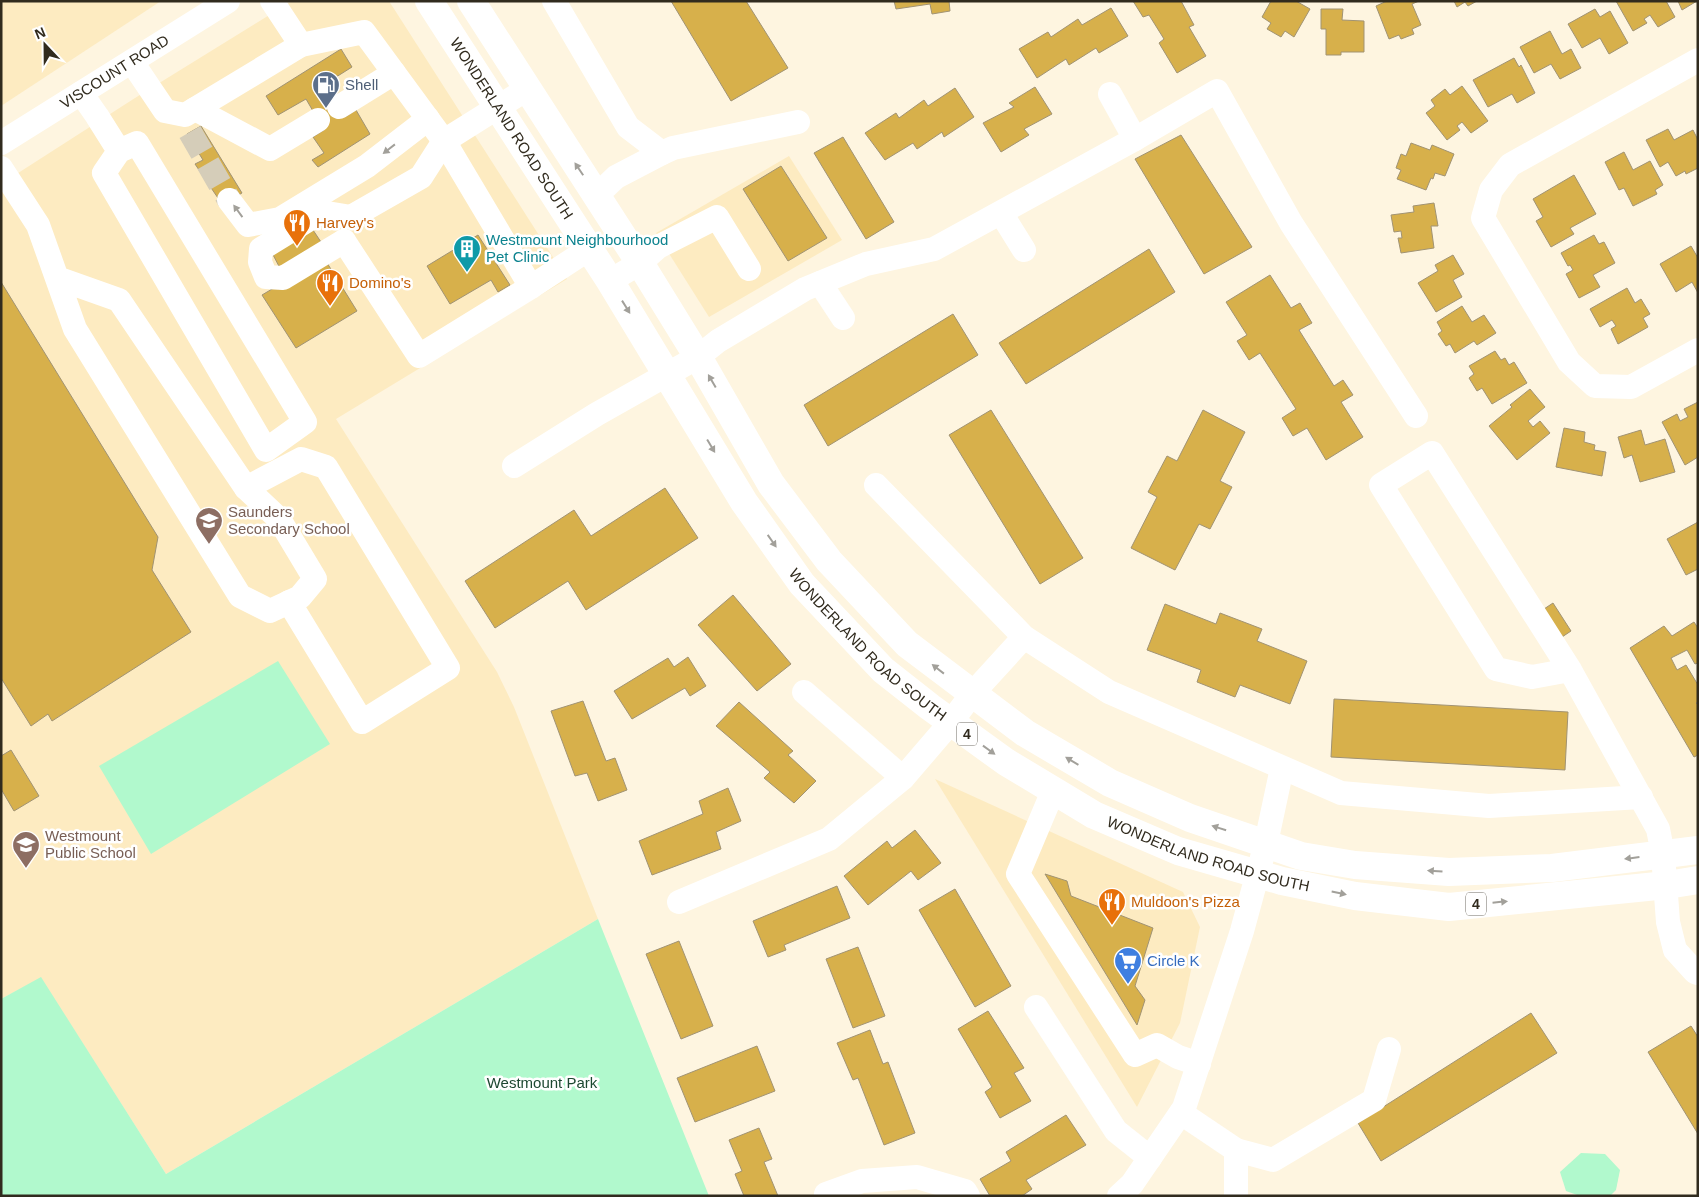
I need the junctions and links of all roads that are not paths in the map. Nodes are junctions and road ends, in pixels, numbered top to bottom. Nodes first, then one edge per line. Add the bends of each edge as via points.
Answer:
1 (228, 1) edge
2 (272, 1) edge
3 (429, 1) edge
4 (471, 1) edge
5 (554, 1) edge
6 (301, 45) junction
7 (1698, 60) edge
8 (132, 62) junction
9 (394, 73) junction
10 (527, 89) junction
11 (81, 93) junction
12 (1110, 94) dead end
13 (339, 107) dead end
14 (497, 108) junction
15 (190, 119) junction
16 (428, 119) junction
17 (318, 120) dead end
18 (798, 122) dead end
19 (1135, 139) junction
20 (444, 142) junction
21 (1, 143) edge
22 (119, 151) junction
23 (662, 153) junction
24 (1, 168) edge
25 (597, 195) junction
26 (230, 200) tunnel mouth
27 (1001, 213) junction
28 (351, 217) junction
29 (344, 241) junction
30 (589, 249) junction
31 (1024, 250) dead end
32 (640, 263) junction
33 (749, 270) dead end
34 (57, 278) junction
35 (610, 281) junction
36 (820, 283) junction
37 (532, 287) junction
38 (843, 318) dead end
39 (1698, 350) edge
40 (698, 357) junction
41 (668, 375) junction
42 (1416, 416) dead end
43 (514, 466) dead end
44 (876, 485) dead end
45 (246, 488) junction
46 (289, 602) junction
47 (1024, 637) junction
48 (1570, 670) junction
49 (804, 692) dead end
50 (972, 694) junction
51 (951, 722) junction
52 (1282, 768) junction
53 (903, 778) junction
54 (1053, 791) junction
55 (1641, 797) junction
56 (1266, 843) junction
57 (1698, 850) edge
58 (1664, 854) junction
59 (1257, 874) junction
60 (1698, 880) edge
61 (1666, 885) junction
62 (679, 902) dead end
63 (1698, 973) edge
64 (1036, 1007) dead end
65 (1389, 1049) dead end
66 (1199, 1064) junction
67 (1181, 1113) junction
68 (1236, 1150) junction
69 (1150, 1158) junction
70 (826, 1194) dead end
71 (968, 1196) edge
72 (1119, 1196) edge
73 (1236, 1196) edge

1 - 8 street, VISCOUNT ROAD
2 - 6 street
3 - 14 main road, WONDERLAND ROAD SOUTH / 4
4 - 10 main road, WONDERLAND ROAD SOUTH / 4
5 - 23 street via 628,127
6 - 9 street via 364,32
6 - 15 street
7 - 39 street via 1510,165 1491,190 1483,218 1569,362 1595,386 1631,387
8 - 11 street, VISCOUNT ROAD
8 - 15 street via 165,111
9 - 13 street
9 - 16 street
10 - 14 street
25 -> 10 main road, WONDERLAND ROAD SOUTH / 4
11 - 21 street, VISCOUNT ROAD
11 - 22 street
12 - 19 street
14 - 20 street
14 - 30 main road, WONDERLAND ROAD SOUTH / 4
15 - 17 street via 270,149
16 - 20 street
16 -> 26 street via 368,166 280,219 248,225
18 - 23 street
19 - 27 street
19 - 42 street via 1217,91 1291,223
20 - 28 street via 421,176
20 - 37 street
22 - 22 street via 104,173 266,450 305,422 137,143
23 - 25 street via 616,177
24 - 34 street via 38,225
25 - 32 main road, WONDERLAND ROAD SOUTH / 4
27 - 31 street
27 - 36 street via 934,249 866,264
28 - 29 street
28 - 29 street via 321,212 262,249 260,262 266,277 283,278
29 - 37 street via 418,356
30 - 35 main road, WONDERLAND ROAD SOUTH / 4
30 - 37 street
32 - 33 street via 658,247 717,217
32 - 35 street
32 - 40 main road, WONDERLAND ROAD SOUTH / 4
34 - 45 street via 119,300
34 - 46 street via 74,329 240,596 270,611
35 -> 41 main road, WONDERLAND ROAD SOUTH / 4
36 - 38 street
36 - 40 street via 718,341
40 - 41 street
50 -> 40 main road, WONDERLAND ROAD SOUTH / 4 via 907,644 829,561 771,484
41 - 43 street via 597,414
41 -> 51 main road, WONDERLAND ROAD SOUTH / 4 via 744,502 802,584 883,670
44 - 47 street
45 - 46 street via 279,519 315,579 300,597
45 - 46 street via 302,459 326,467 448,668 362,722
47 - 50 street
47 - 52 street via 1109,692
48 - 48 street via 1532,677 1496,669 1381,485 1432,453
48 - 55 street
49 - 53 street
50 - 51 street
56 -> 50 main road, WONDERLAND ROAD SOUTH / 4 via 1190,818 1110,783 1025,733
51 - 53 street
51 -> 54 main road, WONDERLAND ROAD SOUTH / 4
52 - 55 street via 1341,793 1490,806
52 - 56 street
53 - 62 street via 829,840
54 - 59 main road, WONDERLAND ROAD SOUTH / 4 via 1094,814 1178,851
54 - 66 street via 1018,874 1135,1055 1157,1045
55 - 58 street via 1658,829
58 -> 56 main road, WONDERLAND ROAD SOUTH / 4 via 1552,868 1449,872 1355,865 1301,856
56 - 59 street
57 - 58 main road, WONDERLAND ROAD SOUTH / 4
58 - 61 street
59 -> 61 main road, WONDERLAND ROAD SOUTH / 4 via 1355,896 1449,907
59 - 66 street
60 - 61 main road, WONDERLAND ROAD SOUTH / 4
61 - 63 street via 1668,922 1675,950
64 - 69 street via 1116,1131
65 - 68 street via 1374,1100 1273,1160
66 - 67 street
67 - 68 street
67 - 69 street
68 - 73 street
69 - 72 street
70 - 71 street via 862,1181 917,1176 965,1191

